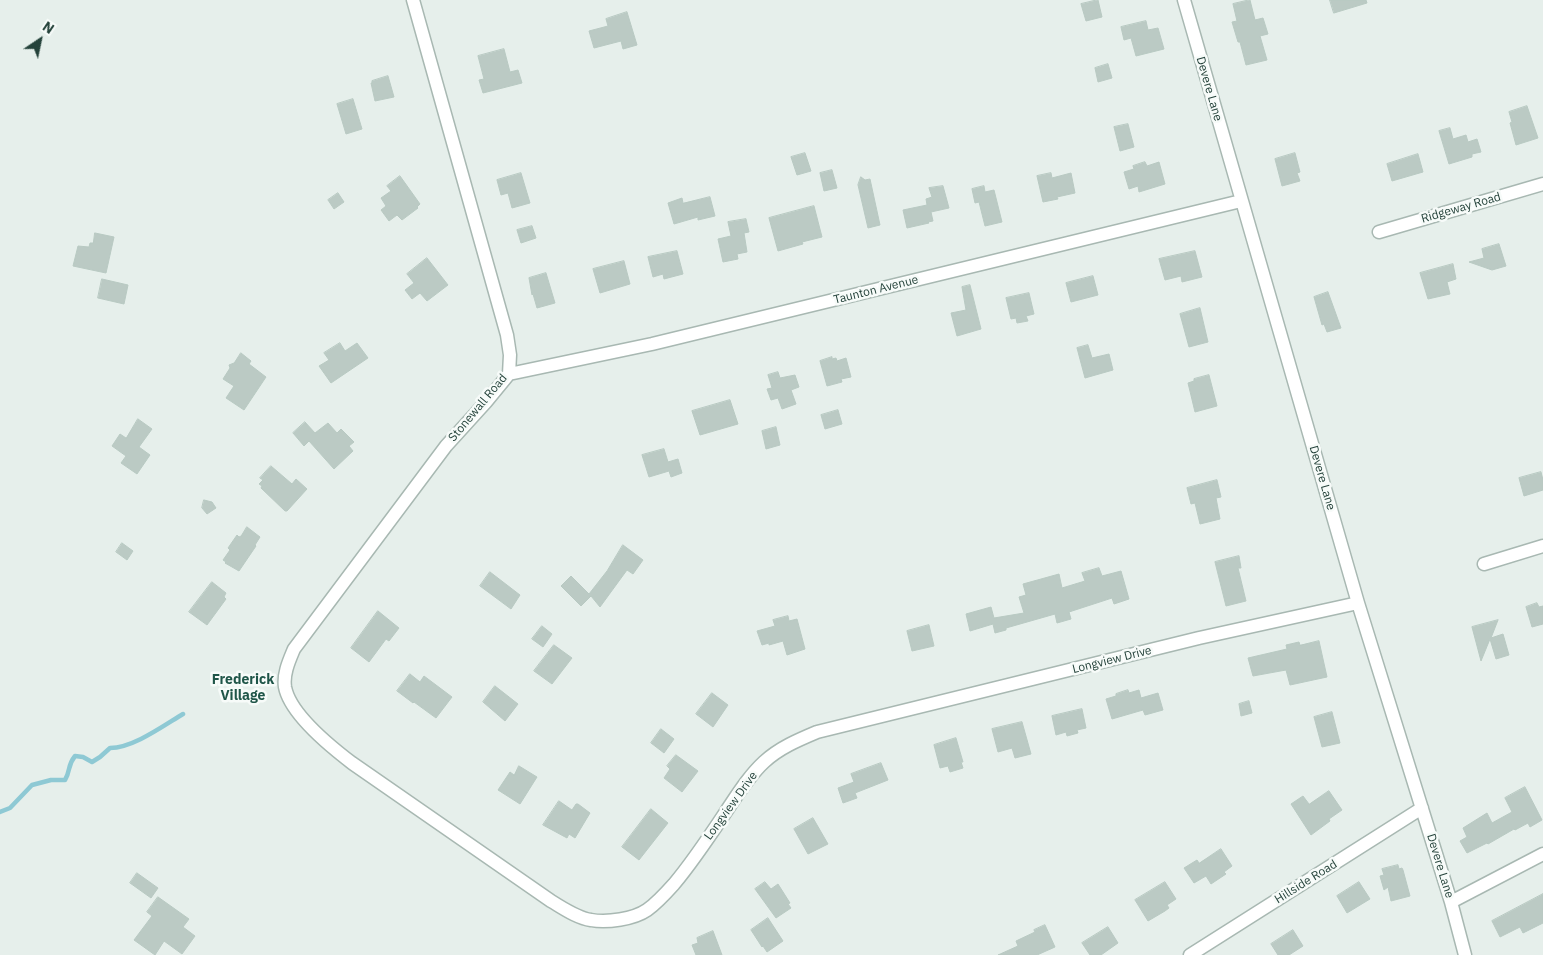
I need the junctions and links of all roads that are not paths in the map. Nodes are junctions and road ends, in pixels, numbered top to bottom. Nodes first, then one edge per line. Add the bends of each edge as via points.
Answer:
1 (413, 0) edge
2 (1184, 0) edge
3 (1543, 184) edge
4 (1241, 201) junction
5 (1379, 232) dead end
6 (509, 374) junction
7 (1543, 546) edge
8 (1484, 564) dead end
9 (1358, 603) junction
10 (285, 687) joint
11 (1422, 808) junction
12 (1543, 854) edge
13 (1451, 902) junction
14 (1190, 955) edge
15 (1465, 955) edge

1 - 6 street, Stonewall Road via 507,335
2 - 4 street, Devere Lane
3 - 5 street, Ridgeway Road
4 - 6 street, Taunton Avenue via 652,344
4 - 9 street, Devere Lane
6 - 10 street, Stonewall Road via 446,446 294,649 285,670
7 - 8 street
9 - 10 street, Longview Drive via 1199,638 880,716 794,741 764,762 747,781 687,869 662,897 645,911 609,921 591,920 551,901 352,763 304,720 290,702
9 - 11 street, Devere Lane
11 - 13 street, Devere Lane
11 - 14 street, Hillside Road
12 - 13 street
13 - 15 street, Devere Lane

